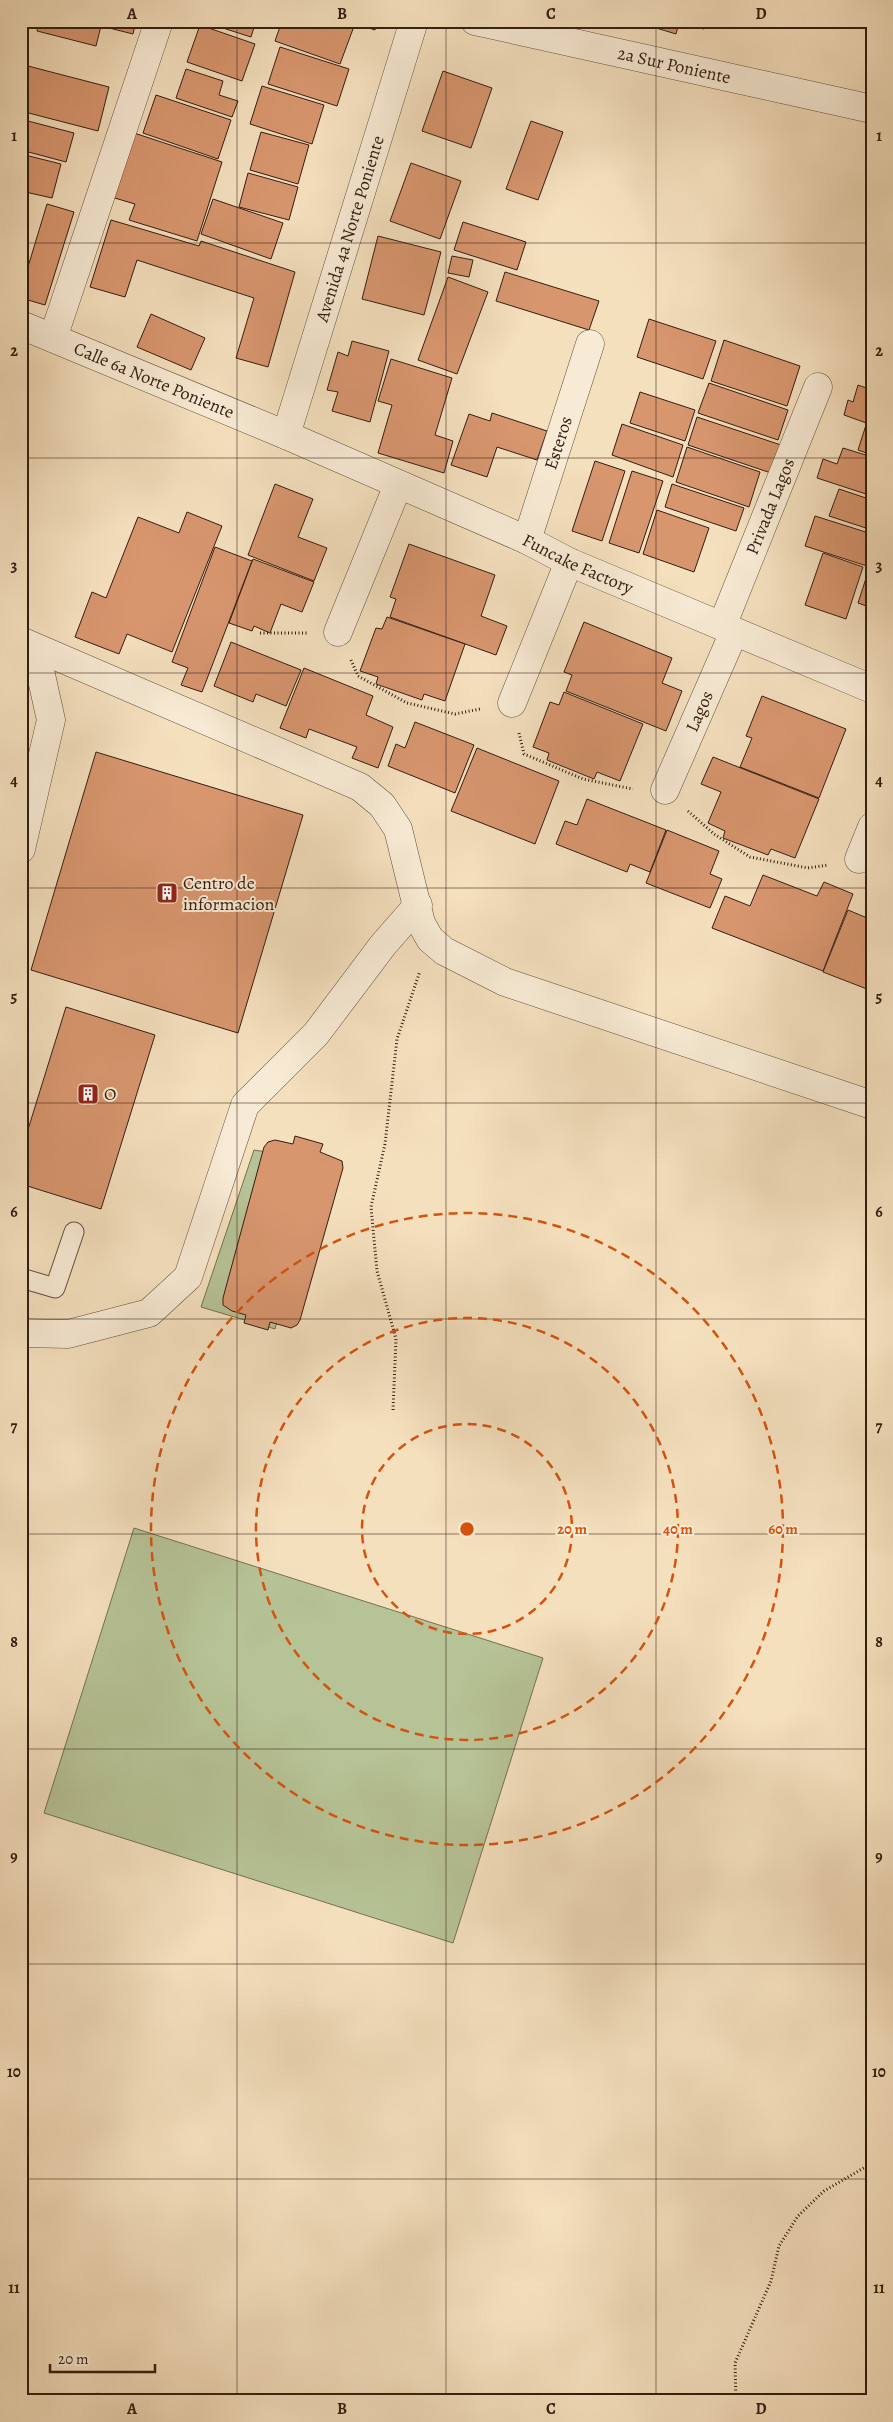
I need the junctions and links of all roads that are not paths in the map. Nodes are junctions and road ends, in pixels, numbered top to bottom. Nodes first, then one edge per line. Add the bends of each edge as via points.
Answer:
1 (159, 21) edge
2 (414, 21) edge
3 (475, 21) edge
4 (872, 109) edge
5 (21, 326) edge
6 (53, 338) junction
7 (590, 344) dead end
8 (818, 387) dead end
9 (286, 436) junction
10 (398, 485) junction
11 (526, 540) junction
12 (569, 562) junction
13 (728, 629) junction
14 (338, 632) road end
15 (28, 644) edge
16 (872, 689) edge
17 (512, 703) road end
18 (665, 790) road end
19 (872, 827) edge
20 (21, 849) edge
21 (859, 859) road end
22 (418, 905) junction
23 (872, 1105) edge
24 (74, 1232) dead end
25 (21, 1278) edge
26 (21, 1334) edge

1 - 6 street
2 - 9 street, Avenida 4a Norte Poniente
3 - 4 street, 2a Sur Poniente
5 - 6 street, Calle 6a Norte Poniente
6 - 9 street, Calle 6a Norte Poniente
7 - 11 street, Esteros
8 - 13 street, Privada Lagos
9 - 10 street, Funcake Factory
10 - 11 street, Funcake Factory
10 - 14 street
11 - 12 street, Funcake Factory
12 - 13 street, Funcake Factory
12 - 17 street
13 - 16 street, Funcake Factory
13 - 18 street, Lagos
15 - 20 street via 52,720
15 - 22 street via 360,787 382,805 398,829
19 - 21 street
22 - 23 street via 421,923 430,939 444,952 505,982
22 - 26 street via 383,945 316,1034 245,1105 188,1277 149,1313 68,1334
24 - 25 lane via 54,1288

